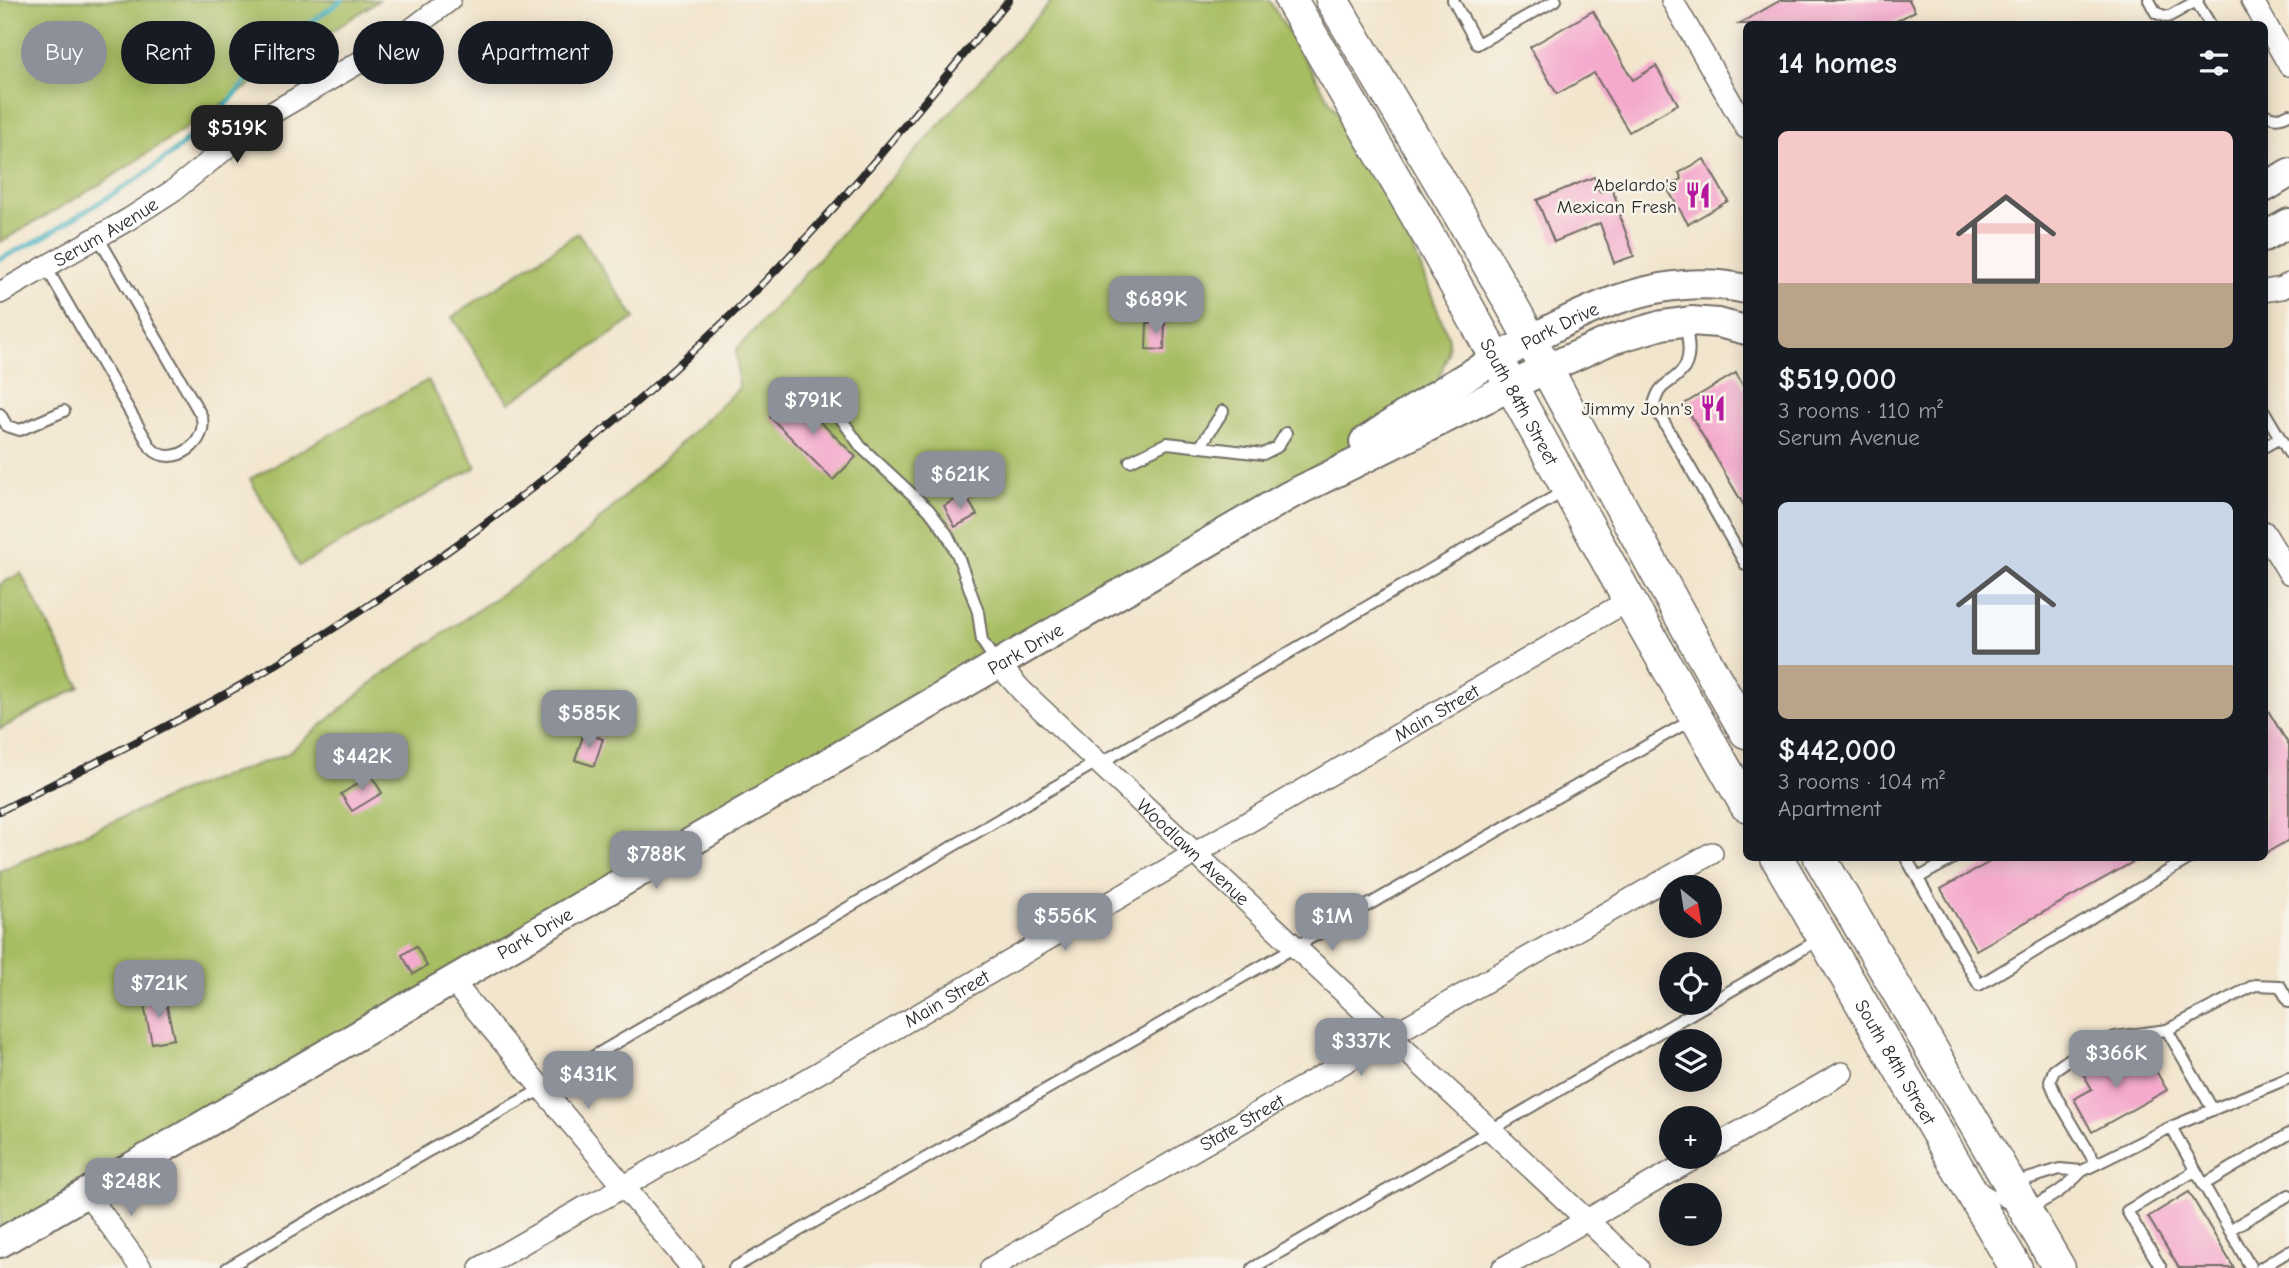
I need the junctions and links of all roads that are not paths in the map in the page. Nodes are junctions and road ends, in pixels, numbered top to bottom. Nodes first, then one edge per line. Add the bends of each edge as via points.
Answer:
1 (450, 0) edge
2 (1291, 0) edge
3 (1332, 0) edge
4 (1453, 0) edge
5 (1556, 0) edge
6 (1672, 0) edge
7 (2149, 0) edge
8 (2252, 0) edge
9 (2197, 1) edge
10 (2208, 21) edge
11 (2264, 21) edge
12 (2268, 28) edge
13 (2289, 65) edge
14 (2289, 114) edge
15 (2268, 116) edge
16 (1743, 123) edge
17 (2289, 173) edge
18 (2268, 186) edge
19 (2289, 223) edge
20 (2268, 235) edge
21 (98, 237) junction
22 (46, 267) junction
23 (2289, 284) edge
24 (1743, 288) edge
25 (2268, 290) edge
26 (0, 293) edge
27 (1685, 321) junction
28 (1743, 329) edge
29 (1531, 340) junction
30 (1546, 369) junction
31 (1504, 373) junction
32 (821, 390) dead end
33 (64, 411) dead end
34 (1223, 411) dead end
35 (0, 414) edge
36 (2268, 418) edge
37 (1286, 433) dead end
38 (2280, 438) junction
39 (2268, 445) edge
40 (1200, 447) junction
41 (2289, 453) edge
42 (1130, 461) dead end
43 (1568, 488) junction
44 (2268, 539) edge
45 (1742, 545) edge
46 (2289, 573) edge
47 (1629, 600) junction
48 (998, 664) junction
49 (1696, 718) junction
50 (1743, 727) edge
51 (1098, 763) junction
52 (1743, 800) edge
53 (1195, 853) junction
54 (1712, 853) dead end
55 (1779, 861) edge
56 (1821, 861) edge
57 (1908, 861) edge
58 (1949, 861) edge
59 (2185, 861) edge
60 (1918, 878) junction
61 (1823, 938) junction
62 (1296, 948) junction
63 (452, 981) junction
64 (2289, 1002) edge
65 (2167, 1030) junction
66 (1390, 1036) junction
67 (1842, 1073) dead end
68 (2289, 1078) edge
69 (542, 1088) junction
70 (2213, 1110) junction
71 (2171, 1127) junction
72 (1490, 1129) junction
73 (2289, 1134) edge
74 (1722, 1142) edge
75 (2096, 1164) junction
76 (1676, 1169) edge
77 (2082, 1171) junction
78 (2195, 1171) junction
79 (1961, 1174) junction
80 (2203, 1185) junction
81 (623, 1186) junction
82 (87, 1193) junction
83 (2289, 1195) edge
84 (2017, 1197) junction
85 (1587, 1220) junction
86 (2229, 1230) junction
87 (0, 1243) edge
88 (2289, 1251) edge
89 (141, 1268) edge
90 (227, 1268) edge
91 (480, 1268) edge
92 (692, 1268) edge
93 (734, 1268) edge
94 (991, 1268) edge
95 (1253, 1268) edge
96 (1503, 1268) edge
97 (1638, 1268) edge
98 (2016, 1268) edge
99 (2059, 1268) edge
100 (2161, 1268) edge
101 (2251, 1268) edge
102 (2261, 1268) edge

1 - 21 street, Serum Avenue via 396,41 265,117 174,190
2 - 31 main road, South 84th Street
3 - 29 main road, South 84th Street
4 - 5 lane via 1477,44
6 - 16 street
7 - 9 lane via 2156,13 2168,17
8 - 11 street
9 - 10 lane
12 - 13 street
14 - 15 lane
17 - 18 street
19 - 20 street
21 - 22 street, Serum Avenue
21 - 22 lane via 201,415 201,436 182,453 172,457 156,454 151,448
22 - 26 street, Serum Avenue
23 - 25 street
24 - 29 street, Park Drive via 1697,283 1637,293 1572,317
27 - 28 street, Park Drive
27 - 30 street, Park Drive via 1625,335
27 - 45 lane via 1688,360 1682,372 1662,386 1654,405
29 - 30 main road, South 84th Street
29 - 31 street, Park Drive
30 - 31 street, Park Drive
30 - 50 main road, South 84th Street
31 - 43 main road, South 84th Street
31 - 48 street, Park Drive via 1395,421 1287,496
32 - 48 lane via 861,447 929,510 947,534 978,612 982,641
33 - 35 lane via 20,430 8,426
34 - 40 lane
36 - 38 lane
37 - 40 lane via 1276,447 1263,454
38 - 39 lane
38 - 41 lane
40 - 42 lane via 1167,443
43 - 47 main road, South 84th Street
43 - 51 lane
44 - 46 street
47 - 49 main road, South 84th Street
47 - 53 street, Main Street
48 - 51 street, Woodlawn Avenue
48 - 63 street, Park Drive
49 - 52 main road, South 84th Street
49 - 62 lane
51 - 53 street, Woodlawn Avenue
51 - 69 lane
53 - 62 street, Woodlawn Avenue
53 - 81 street, Main Street
54 - 66 street, State Street
55 - 61 main road, South 84th Street
56 - 84 main road, South 84th Street
57 - 60 lane
58 - 60 lane
59 - 60 lane via 1979,985
61 - 72 lane
61 - 79 main road, South 84th Street
62 - 66 street, Woodlawn Avenue
62 - 93 lane
63 - 69 street
63 - 82 street, Park Drive
64 - 65 lane via 2280,986 2255,985
65 - 70 lane
65 - 75 lane via 2115,1037 2078,1053 2054,1070 2050,1081 2057,1098
66 - 72 street, Woodlawn Avenue
66 - 94 street, State Street
67 - 74 street
68 - 70 lane
69 - 81 street
69 - 90 lane
70 - 71 lane
71 - 75 lane
71 - 78 lane
72 - 85 street, Woodlawn Avenue
72 - 95 lane
73 - 80 lane
75 - 77 lane
76 - 85 street
77 - 84 lane via 2060,1169
77 - 84 lane via 2050,1199
78 - 80 lane
78 - 100 lane via 2127,1212
79 - 84 lane via 2003,1202
79 - 98 main road, South 84th Street
80 - 86 lane
81 - 91 street, Main Street
81 - 92 street
82 - 87 street, Park Drive
82 - 89 street
83 - 86 lane
84 - 99 main road, South 84th Street
85 - 96 street
85 - 97 street, Woodlawn Avenue
86 - 101 lane
88 - 102 lane

